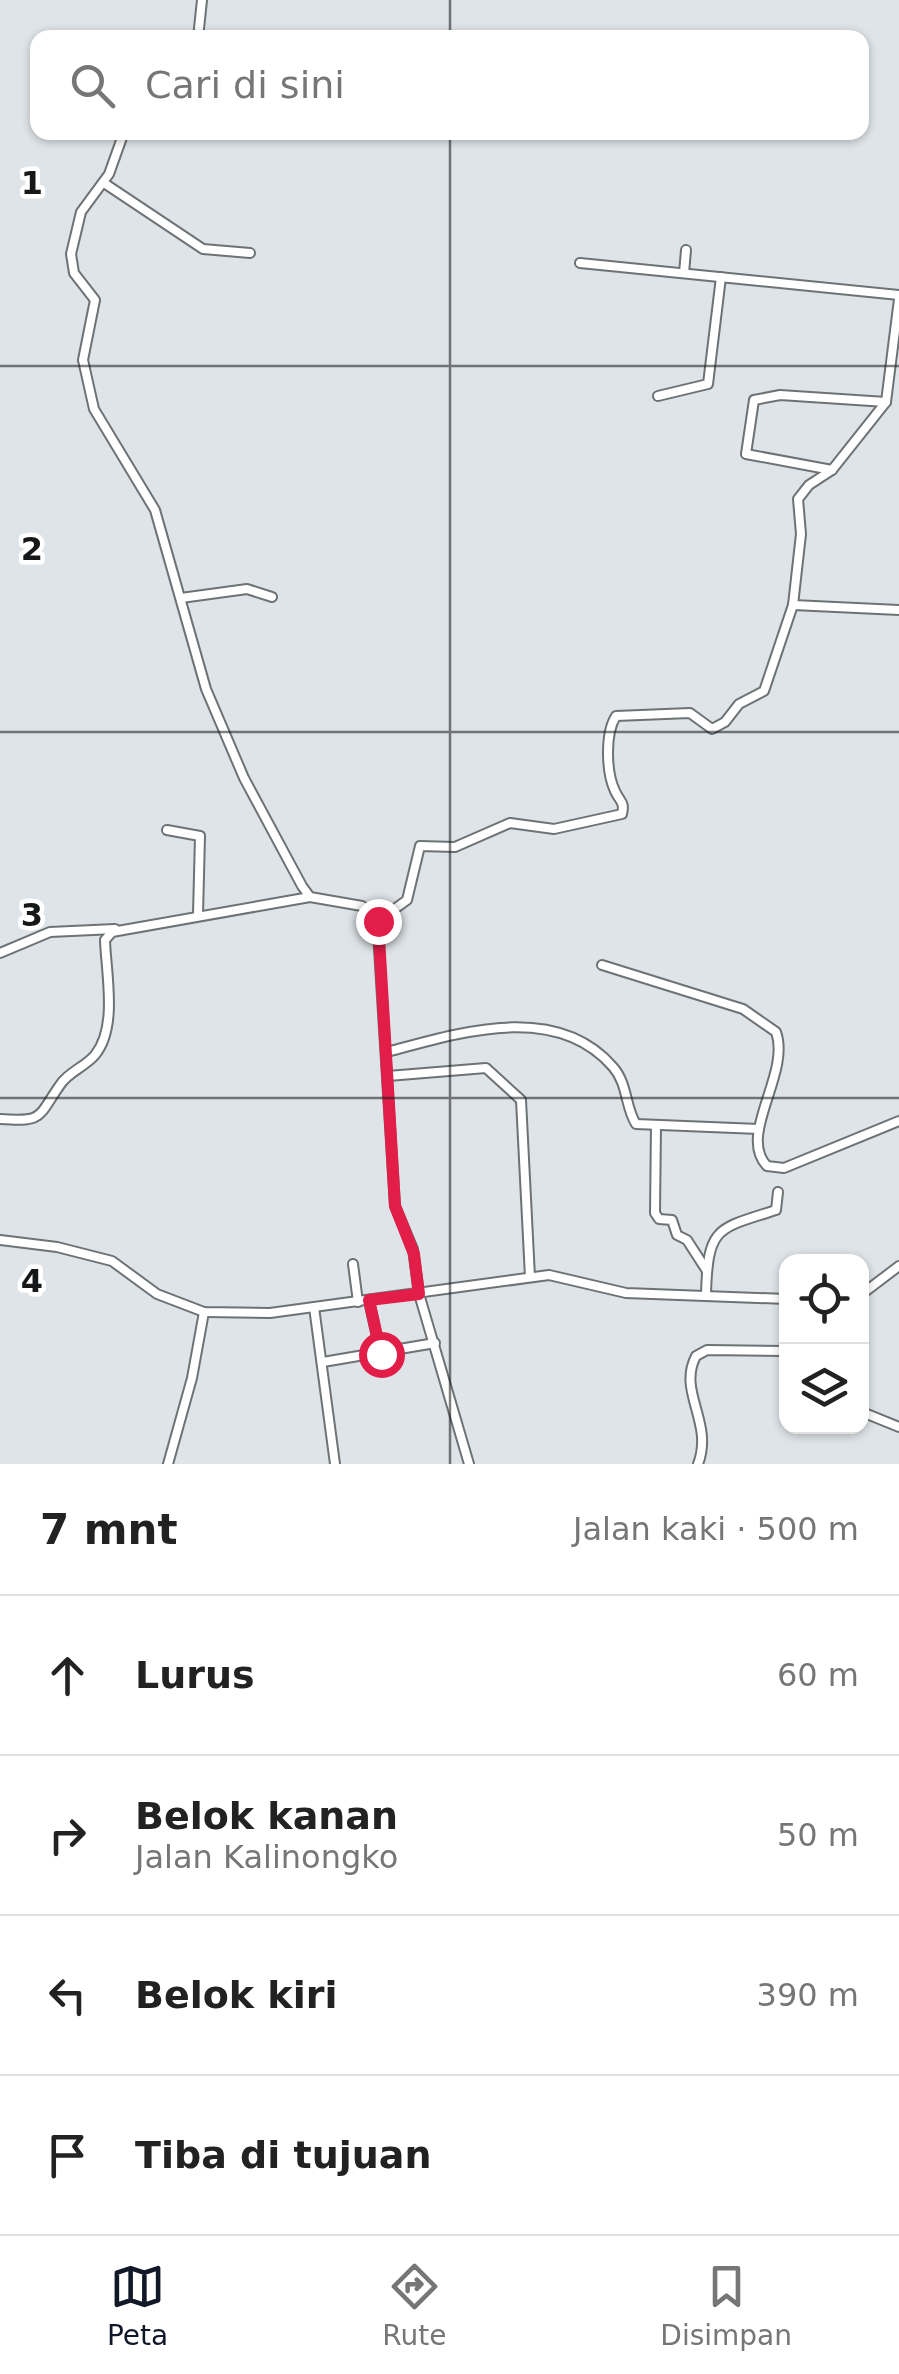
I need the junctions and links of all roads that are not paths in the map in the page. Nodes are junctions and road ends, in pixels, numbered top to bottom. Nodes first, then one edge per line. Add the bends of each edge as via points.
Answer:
1 (202, 0) edge
2 (199, 30) edge
3 (121, 140) edge
4 (104, 183) junction
5 (686, 250) dead end
6 (250, 254) dead end
7 (580, 262) dead end
8 (684, 273) junction
9 (721, 277) junction
10 (899, 297) edge
11 (658, 396) dead end
12 (886, 402) junction
13 (832, 470) junction
14 (272, 597) dead end
15 (180, 598) junction
16 (793, 605) junction
17 (899, 610) edge
18 (167, 830) dead end
19 (310, 897) junction
20 (198, 914) junction
21 (378, 921) junction
22 (116, 929) junction
23 (0, 953) edge
24 (602, 965) dead end
25 (386, 1052) junction
26 (388, 1076) junction
27 (0, 1119) edge
28 (899, 1121) edge
29 (656, 1125) junction
30 (759, 1129) junction
31 (778, 1192) dead end
32 (0, 1240) edge
33 (353, 1264) dead end
34 (899, 1266) edge
35 (707, 1271) junction
36 (530, 1277) junction
37 (869, 1289) edge
38 (419, 1294) junction
39 (706, 1294) junction
40 (779, 1299) edge
41 (369, 1300) junction
42 (358, 1302) junction
43 (314, 1307) junction
44 (204, 1312) junction
45 (435, 1342) junction
46 (779, 1352) edge
47 (381, 1354) junction
48 (323, 1362) junction
49 (869, 1415) edge
50 (899, 1427) edge
51 (168, 1464) edge
52 (334, 1464) edge
53 (469, 1464) edge
54 (698, 1464) edge

1 - 2 street
3 - 4 street
4 - 6 street via 203,249
4 - 15 street via 81,212 71,254 74,274 95,300 84,376 94,409 155,510
5 - 8 street
7 - 8 street
8 - 9 street
9 - 10 street
9 - 11 street via 708,384
10 - 12 street
12 - 13 street
12 - 13 street via 788,395 754,400 744,444 748,455
13 - 16 street via 798,499
14 - 15 street via 243,590
15 - 19 street via 198,668 234,756
16 - 17 street
16 - 21 street via 764,691 739,704 720,726 706,728 690,713 615,716 610,771 622,814 554,829 510,824 456,847 420,846 407,900
18 - 20 street via 200,836
19 - 20 street
19 - 21 street via 372,910
20 - 22 street
21 - 25 street
22 - 23 street via 50,932
22 - 27 street via 106,940 108,1019 98,1052 63,1080 41,1116
24 - 30 street via 744,1009 768,1024 778,1037 780,1060
25 - 26 street
25 - 29 street via 508,1027 552,1030 608,1062 625,1088 634,1122
26 - 36 street via 486,1068 515,1091 524,1124
26 - 38 street via 395,1206 414,1254
28 - 30 street via 776,1168 760,1157
29 - 30 street
29 - 35 street via 654,1213 672,1220
31 - 35 street via 774,1210 728,1225 708,1251
32 - 44 street via 112,1261 157,1294
33 - 42 street
34 - 37 street
35 - 39 street
36 - 38 street
36 - 39 street via 564,1276 638,1294
38 - 41 street
38 - 45 street
39 - 40 street
41 - 42 street
41 - 47 street
42 - 43 street
43 - 44 street
43 - 48 street
44 - 51 street
45 - 47 street
45 - 53 street
46 - 54 street via 707,1350 696,1356 689,1382 704,1437
47 - 48 street
48 - 52 street
49 - 50 street

